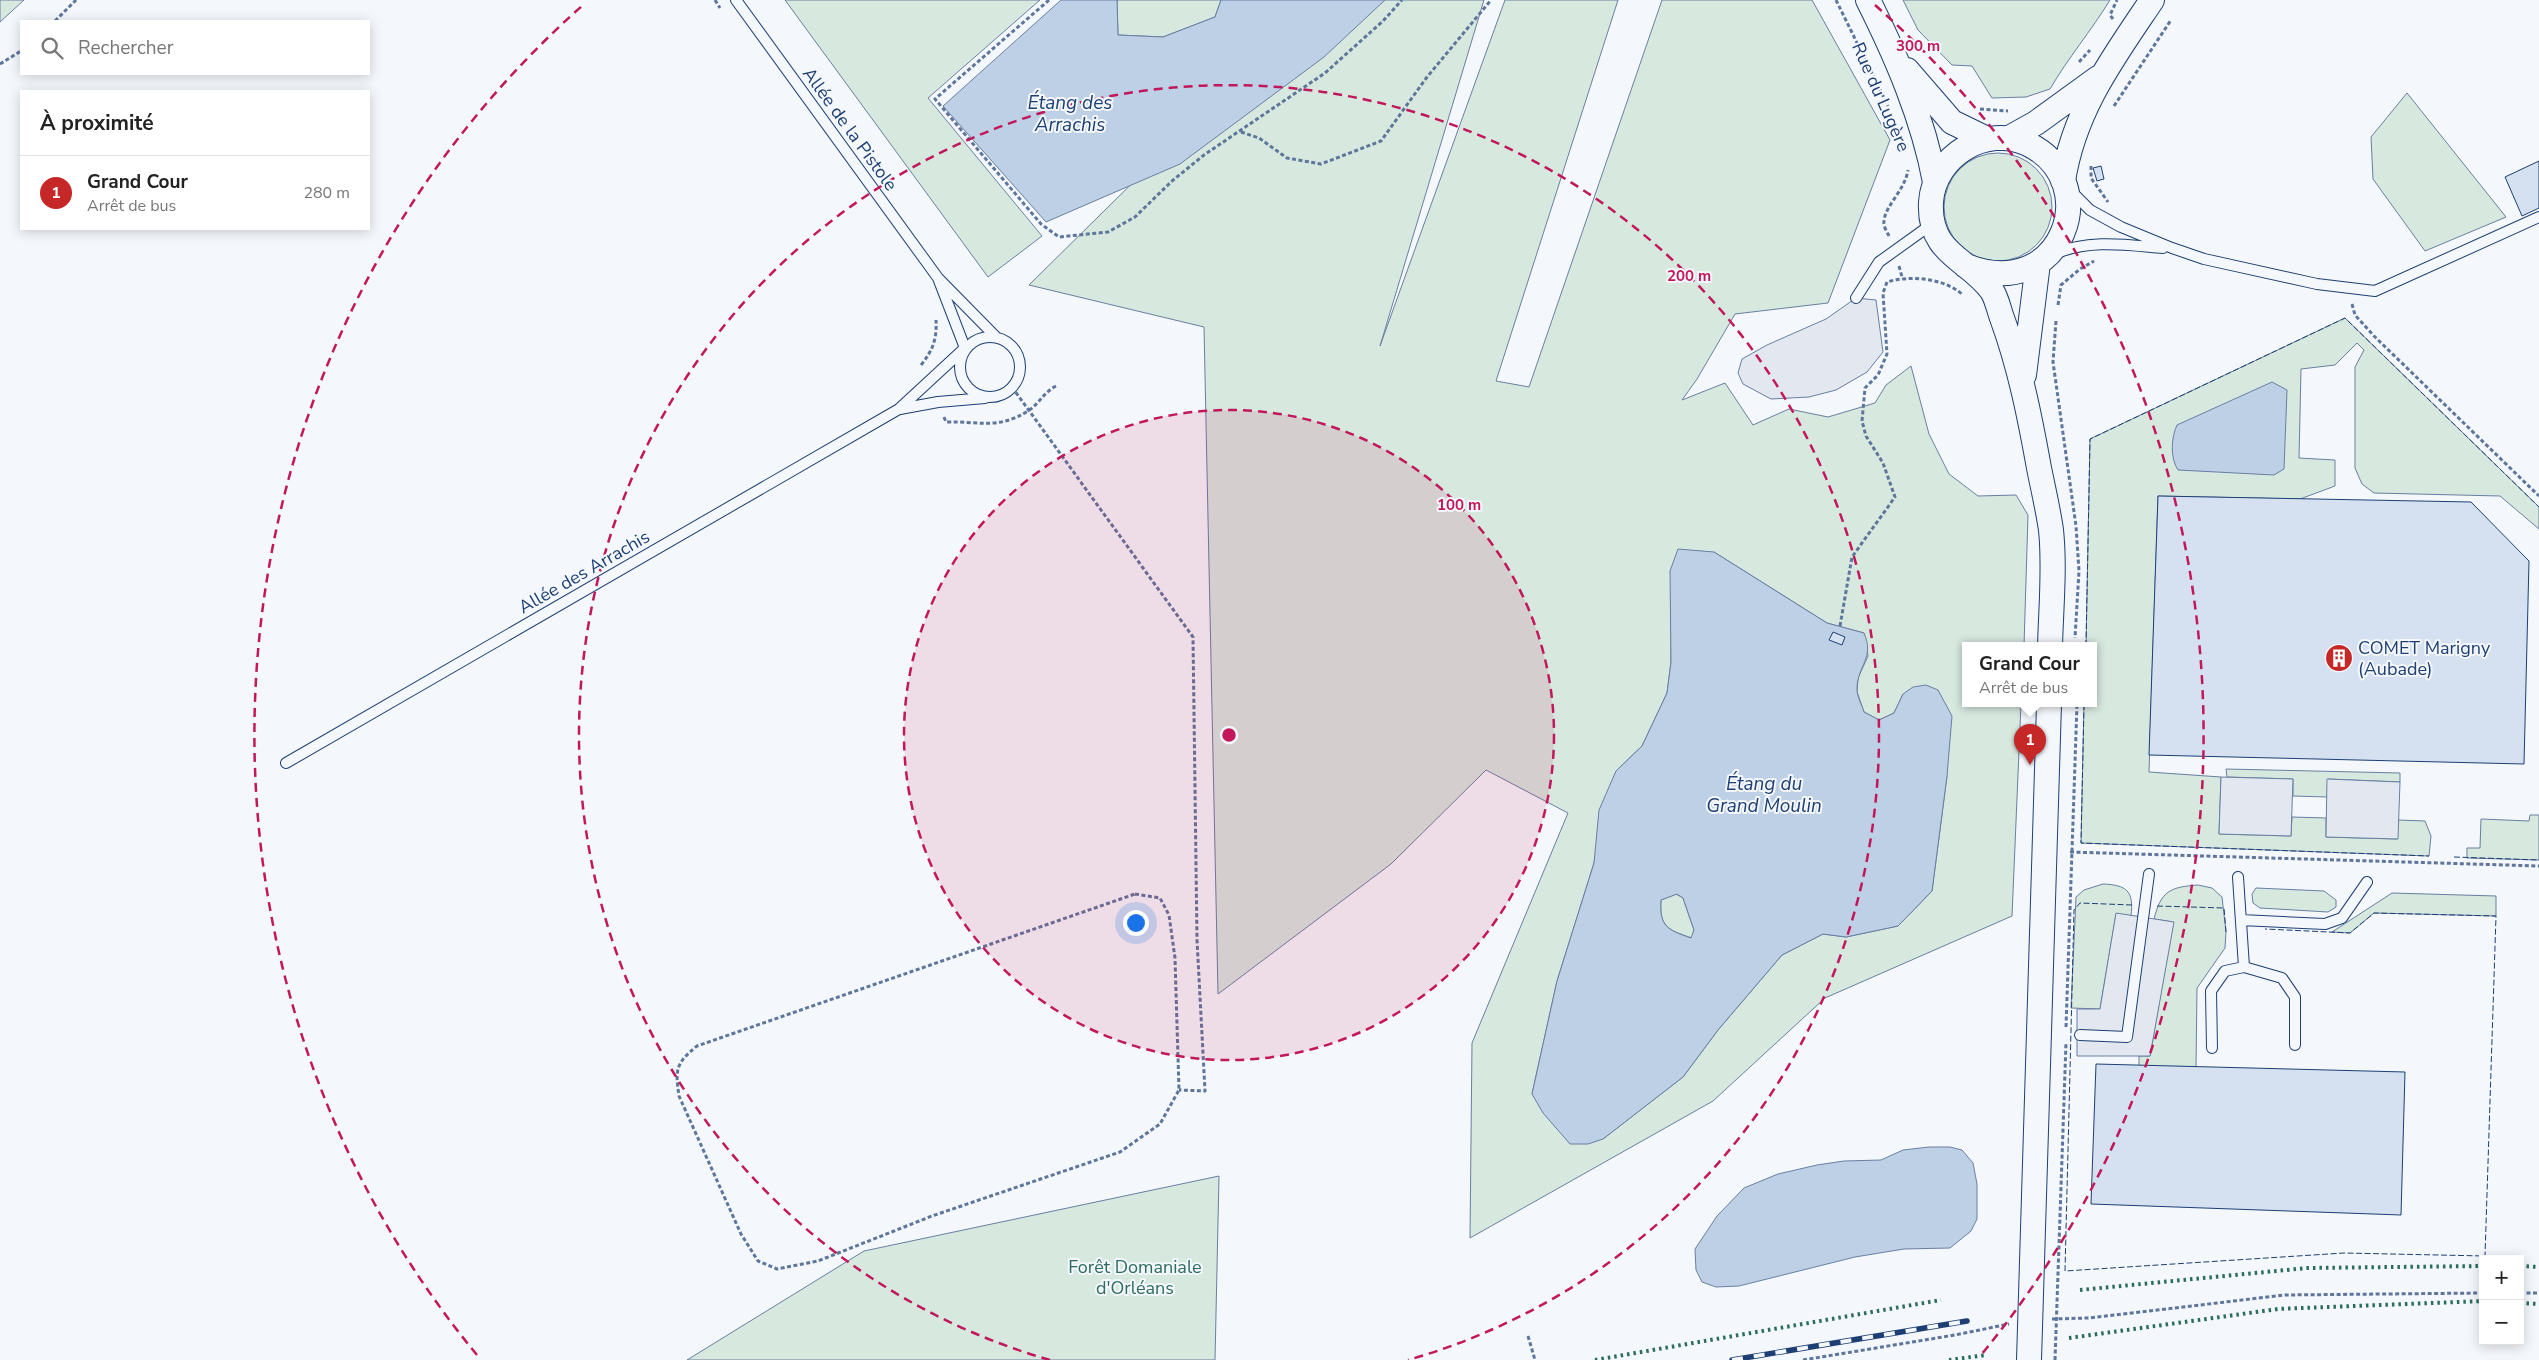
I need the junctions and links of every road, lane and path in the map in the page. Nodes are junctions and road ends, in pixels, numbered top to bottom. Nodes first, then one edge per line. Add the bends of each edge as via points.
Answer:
1 (76, 0) edge
2 (715, 0) edge
3 (736, 0) edge
4 (1049, 0) edge
5 (1402, 0) edge
6 (1492, 0) edge
7 (1836, 0) edge
8 (1868, 0) edge
9 (2117, 0) edge
10 (2152, 0) edge
11 (726, 16) dead end
12 (56, 20) edge
13 (2171, 20) dead end
14 (2115, 22) dead end
15 (2096, 44) dead end
16 (20, 52) edge
17 (1896, 56) junction
18 (0, 64) edge
19 (2076, 65) dead end
20 (2100, 77) junction
21 (1973, 107) dead end
22 (2014, 110) dead end
23 (1891, 111) dead end
24 (2108, 114) dead end
25 (1241, 132) junction
26 (1998, 138) junction
27 (1910, 161) dead end
28 (2091, 161) dead end
29 (1935, 182) junction
30 (2064, 183) junction
31 (2111, 210) dead end
32 (2539, 217) edge
33 (1883, 223) dead end
34 (1933, 224) junction
35 (2172, 248) junction
36 (2042, 260) junction
37 (2097, 260) dead end
38 (1966, 266) junction
39 (938, 278) junction
40 (2349, 288) junction
41 (1856, 298) dead end
42 (1967, 299) dead end
43 (2057, 308) dead end
44 (936, 315) dead end
45 (2056, 316) dead end
46 (996, 337) junction
47 (966, 348) junction
48 (926, 386) junction
49 (1056, 386) dead end
50 (1012, 387) junction
51 (2023, 387) junction
52 (989, 397) junction
53 (938, 402) junction
54 (899, 409) junction
55 (1030, 410) junction
56 (2539, 496) edge
57 (1840, 626) dead end
58 (2050, 642) edge
59 (2075, 642) edge
60 (2049, 707) edge
61 (286, 763) dead end
62 (2070, 852) dead end
63 (2539, 866) edge
64 (2149, 874) dead end
65 (2238, 877) dead end
66 (2367, 882) dead end
67 (2241, 920) junction
68 (2244, 966) junction
69 (2080, 1035) dead end
70 (2295, 1045) dead end
71 (2212, 1048) dead end
72 (1179, 1090) junction
73 (2479, 1293) edge
74 (2524, 1293) edge
75 (2539, 1293) edge
76 (2031, 1319) junction
77 (1528, 1336) dead end
78 (1535, 1360) edge
79 (1803, 1360) edge
80 (2029, 1360) edge

1 - 12 path
2 - 11 path
3 - 39 lane, Allée de la Pistole
4 - 25 path via 935,99 1042,224 1059,237 1108,232 1135,217 1204,155
5 - 25 path via 1325,73
6 - 25 path via 1427,77 1381,141 1321,164 1287,158 1259,138
7 - 23 path, Rue du Lugère
8 - 17 street, Rue du Lugère
9 - 14 path via 2110,15
10 - 20 street
13 - 24 path
15 - 19 path
16 - 18 path
17 - 26 street, Rue du Lugère via 1952,122
17 - 29 street, Rue du Lugère via 1922,128
20 - 26 street via 2036,123
20 - 30 street via 2067,154
21 - 22 path via 2000,112
26 - 29 street via 1965,147 1947,162
26 - 30 street via 2028,144 2044,154 2057,168
27 - 33 path, Rue du Lugère via 1907,177
28 - 31 path via 2091,178 2106,196
29 - 34 street via 1931,203
30 - 35 lane via 2090,210
30 - 36 street via 2068,205 2066,224 2058,242
32 - 40 lane via 2375,291
34 - 38 street via 1951,256
34 - 41 lane via 1879,262
35 - 36 lane via 2101,243 2070,247
35 - 40 lane via 2214,261
36 - 38 street via 2021,272 2002,275
36 - 51 street
37 - 43 path via 2080,269 2061,286
38 - 51 street via 1992,291
39 - 46 lane
39 - 47 lane
40 - 56 path via 2355,316
42 - 57 path via 1952,286 1916,278 1902,277 1887,282 1883,293 1887,354 1878,375 1865,388 1862,421 1866,436 1883,462 1895,497 1852,557
44 - 48 path via 932,351 917,369
45 - 59 path via 2053,362 2076,526 2079,571
46 - 47 lane via 979,338
46 - 50 lane via 1004,340 1017,354 1020,373
47 - 48 lane
47 - 52 lane via 959,366 964,384 971,391
48 - 54 lane
49 - 55 path
50 - 52 lane via 1002,395
50 - 55 path
51 - 58 street via 2051,530
52 - 53 lane
53 - 54 lane
53 - 55 path via 946,422 967,421 980,425 1010,422
54 - 61 lane, Allée des Arrachis
55 - 72 path via 1193,637 1197,940 1205,1091
60 - 76 street
62 - 63 path
64 - 69 lane via 2127,1037
65 - 67 lane
66 - 67 lane via 2342,918 2325,924
67 - 68 lane
68 - 70 lane via 2282,978 2295,997
68 - 71 lane via 2225,971 2211,991
72 - 72 path via 1175,958 1169,914 1160,898 1135,894 696,1046 682,1058 675,1073 678,1096 741,1234 758,1261 777,1269 818,1261 932,1216 1120,1152 1160,1124
73 - 76 path via 2285,1295 2089,1318
74 - 75 path
76 - 79 path
76 - 80 street
77 - 78 path

